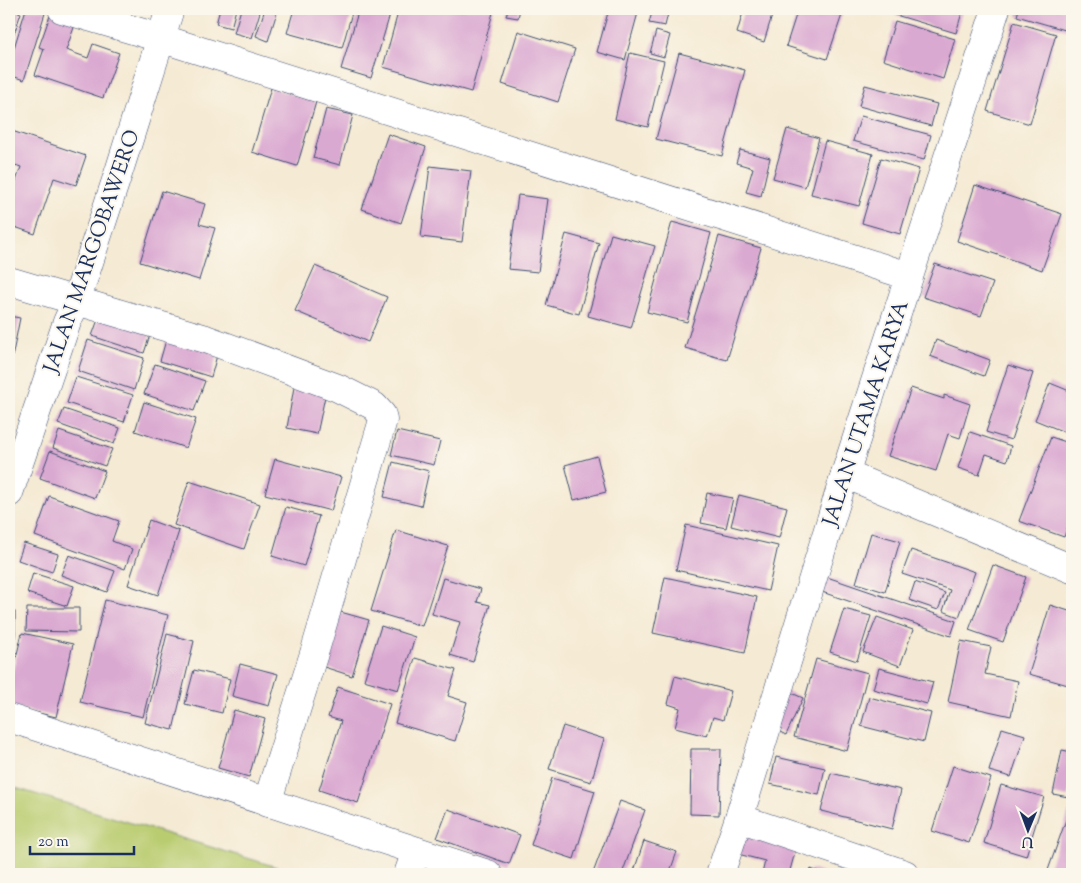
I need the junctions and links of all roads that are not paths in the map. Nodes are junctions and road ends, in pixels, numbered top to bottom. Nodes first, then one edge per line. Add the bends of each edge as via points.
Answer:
1 (62, 9) edge
2 (170, 9) edge
3 (996, 9) edge
4 (160, 38) junction
5 (909, 276) junction
6 (9, 281) edge
7 (76, 302) junction
8 (845, 474) junction
9 (9, 493) edge
10 (1072, 569) edge
11 (9, 718) edge
12 (268, 803) junction
13 (739, 818) junction
14 (412, 862) edge
15 (722, 869) edge
16 (488, 874) edge
17 (905, 874) edge

1 - 4 street
2 - 4 street, JALAN MARGOBAWERO
3 - 5 street, JALAN UTAMA KARYA
4 - 5 street
4 - 7 street, JALAN MARGOBAWERO
5 - 8 street, JALAN UTAMA KARYA
6 - 7 street
7 - 9 street, JALAN MARGOBAWERO
7 - 12 street via 206,339 338,388 374,406 382,414 383,420
8 - 10 street
8 - 13 street, JALAN UTAMA KARYA
11 - 12 street
12 - 14 street
13 - 15 street, JALAN UTAMA KARYA
13 - 17 street
14 - 16 street

